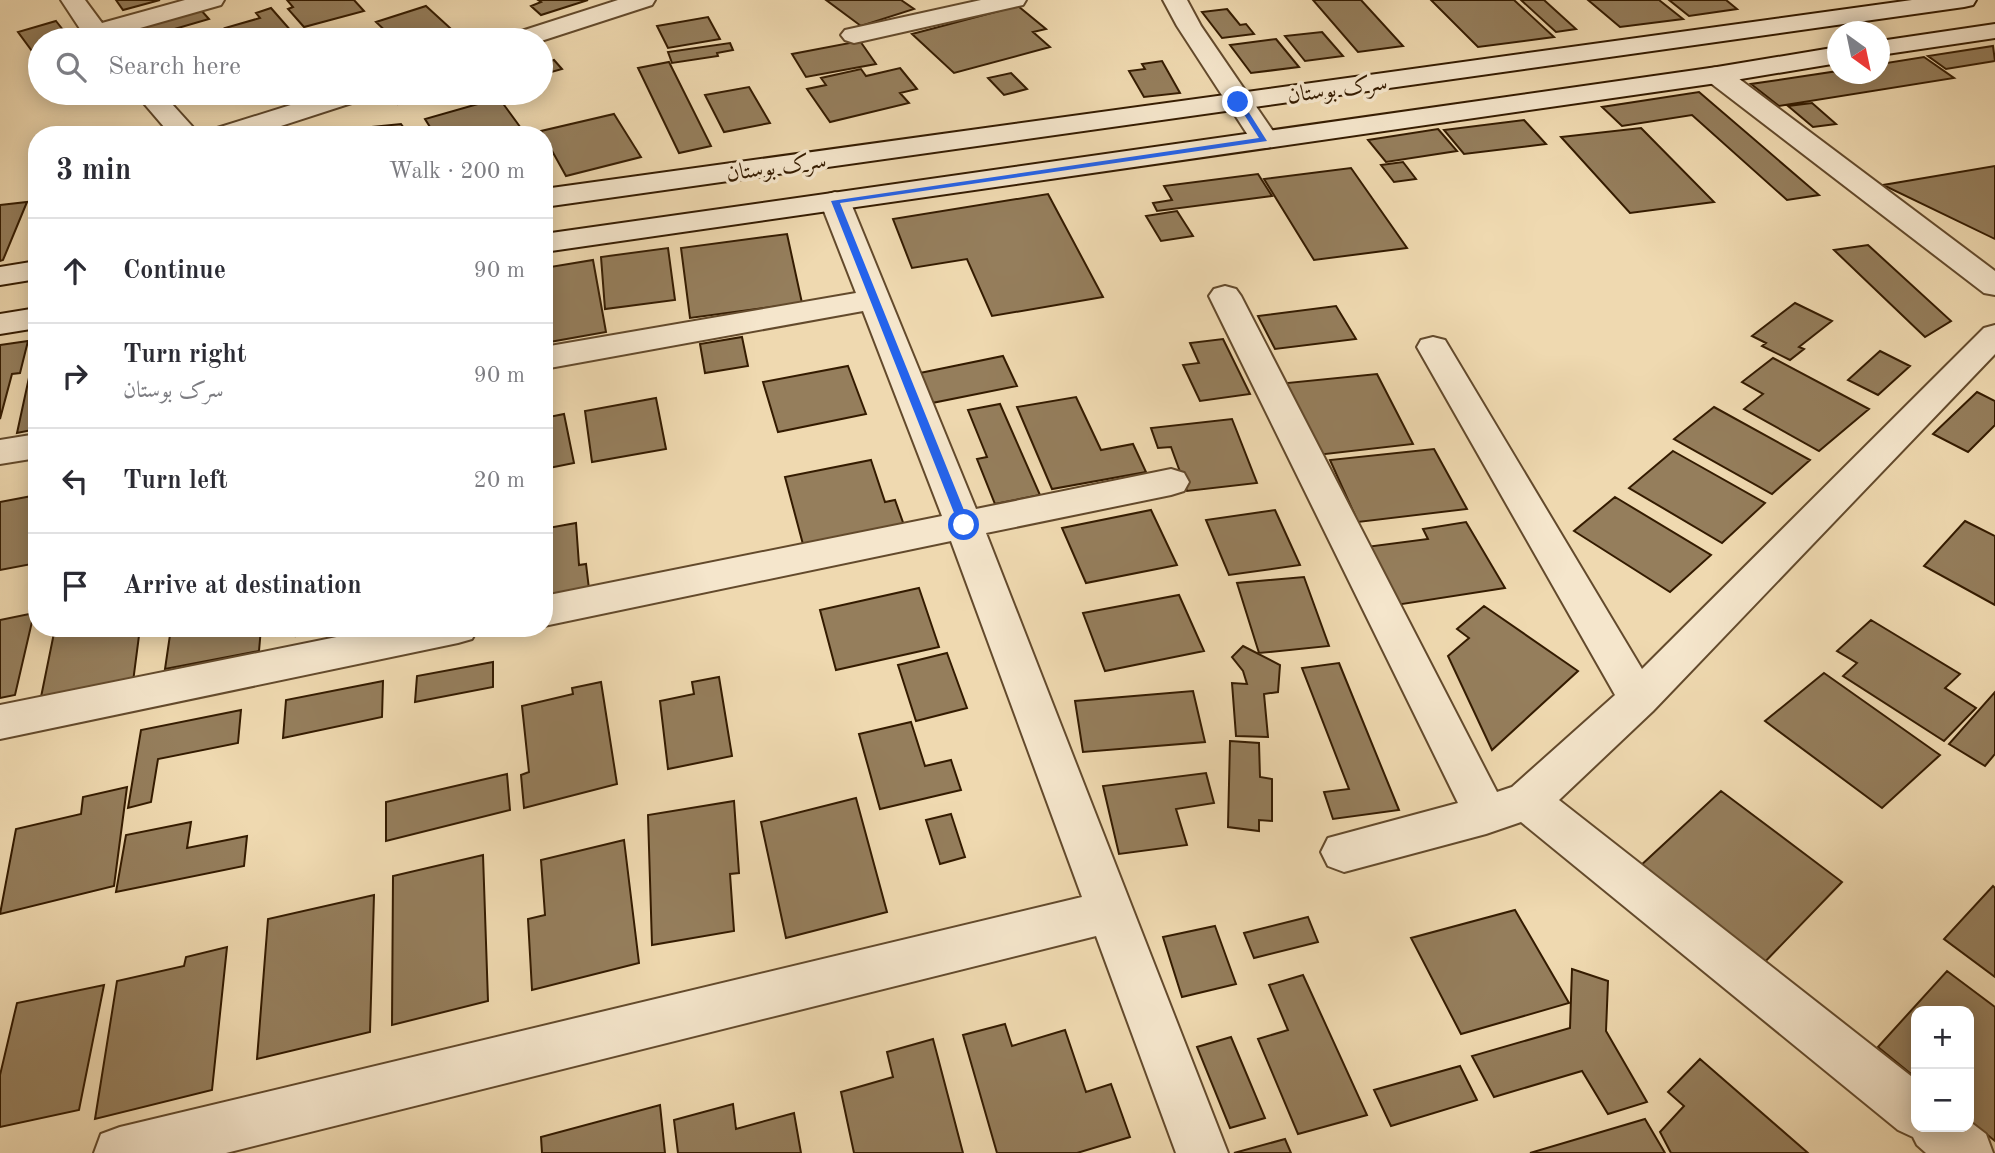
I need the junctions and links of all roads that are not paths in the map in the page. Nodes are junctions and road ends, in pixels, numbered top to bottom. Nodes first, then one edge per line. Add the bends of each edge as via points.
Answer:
1 (73, 0) edge
2 (212, 0) edge
3 (643, 0) edge
4 (1014, 0) edge
5 (1175, 0) edge
6 (1964, 0) edge
7 (92, 28) edge
8 (126, 28) edge
9 (553, 29) edge
10 (1995, 31) edge
11 (854, 35) dead end
12 (1890, 47) edge
13 (1827, 57) edge
14 (1717, 75) junction
15 (1238, 102) junction
16 (159, 105) edge
17 (318, 105) edge
18 (178, 126) edge
19 (252, 126) edge
20 (1265, 140) junction
21 (553, 197) edge
22 (835, 201) junction
23 (553, 242) edge
24 (28, 271) edge
25 (0, 276) edge
26 (1995, 286) edge
27 (1225, 296) dead end
28 (874, 299) junction
29 (28, 319) edge
30 (0, 324) edge
31 (1995, 335) edge
32 (1433, 347) dead end
33 (553, 356) edge
34 (28, 447) edge
35 (0, 452) edge
36 (1171, 482) dead end
37 (964, 525) junction
38 (553, 609) edge
39 (414, 637) edge
40 (1638, 699) junction
41 (0, 722) edge
42 (1507, 808) junction
43 (1344, 852) dead end
44 (1109, 912) junction
45 (1911, 1108) edge
46 (1941, 1132) edge
47 (120, 1153) edge
48 (1202, 1153) edge
49 (1968, 1153) edge

1 - 7 street
2 - 8 street
3 - 9 street
4 - 11 street
5 - 15 street
6 - 15 street, سرک بوستان
10 - 12 street
13 - 14 street, سرک بوستان
14 - 20 street, سرک بوستان
14 - 26 street
15 - 20 street
15 - 21 street, سرک بوستان
16 - 18 street
17 - 19 street
20 - 22 street, سرک بوستان
22 - 23 street, سرک بوستان
22 - 28 street
24 - 25 street
27 - 42 street
28 - 33 street
28 - 37 street
29 - 30 street
31 - 40 street
32 - 40 street
34 - 35 street
36 - 37 street
37 - 38 street
37 - 44 street
39 - 41 street
40 - 42 street via 1568,766
42 - 43 street
42 - 45 street
44 - 47 street
44 - 48 street
46 - 49 street

